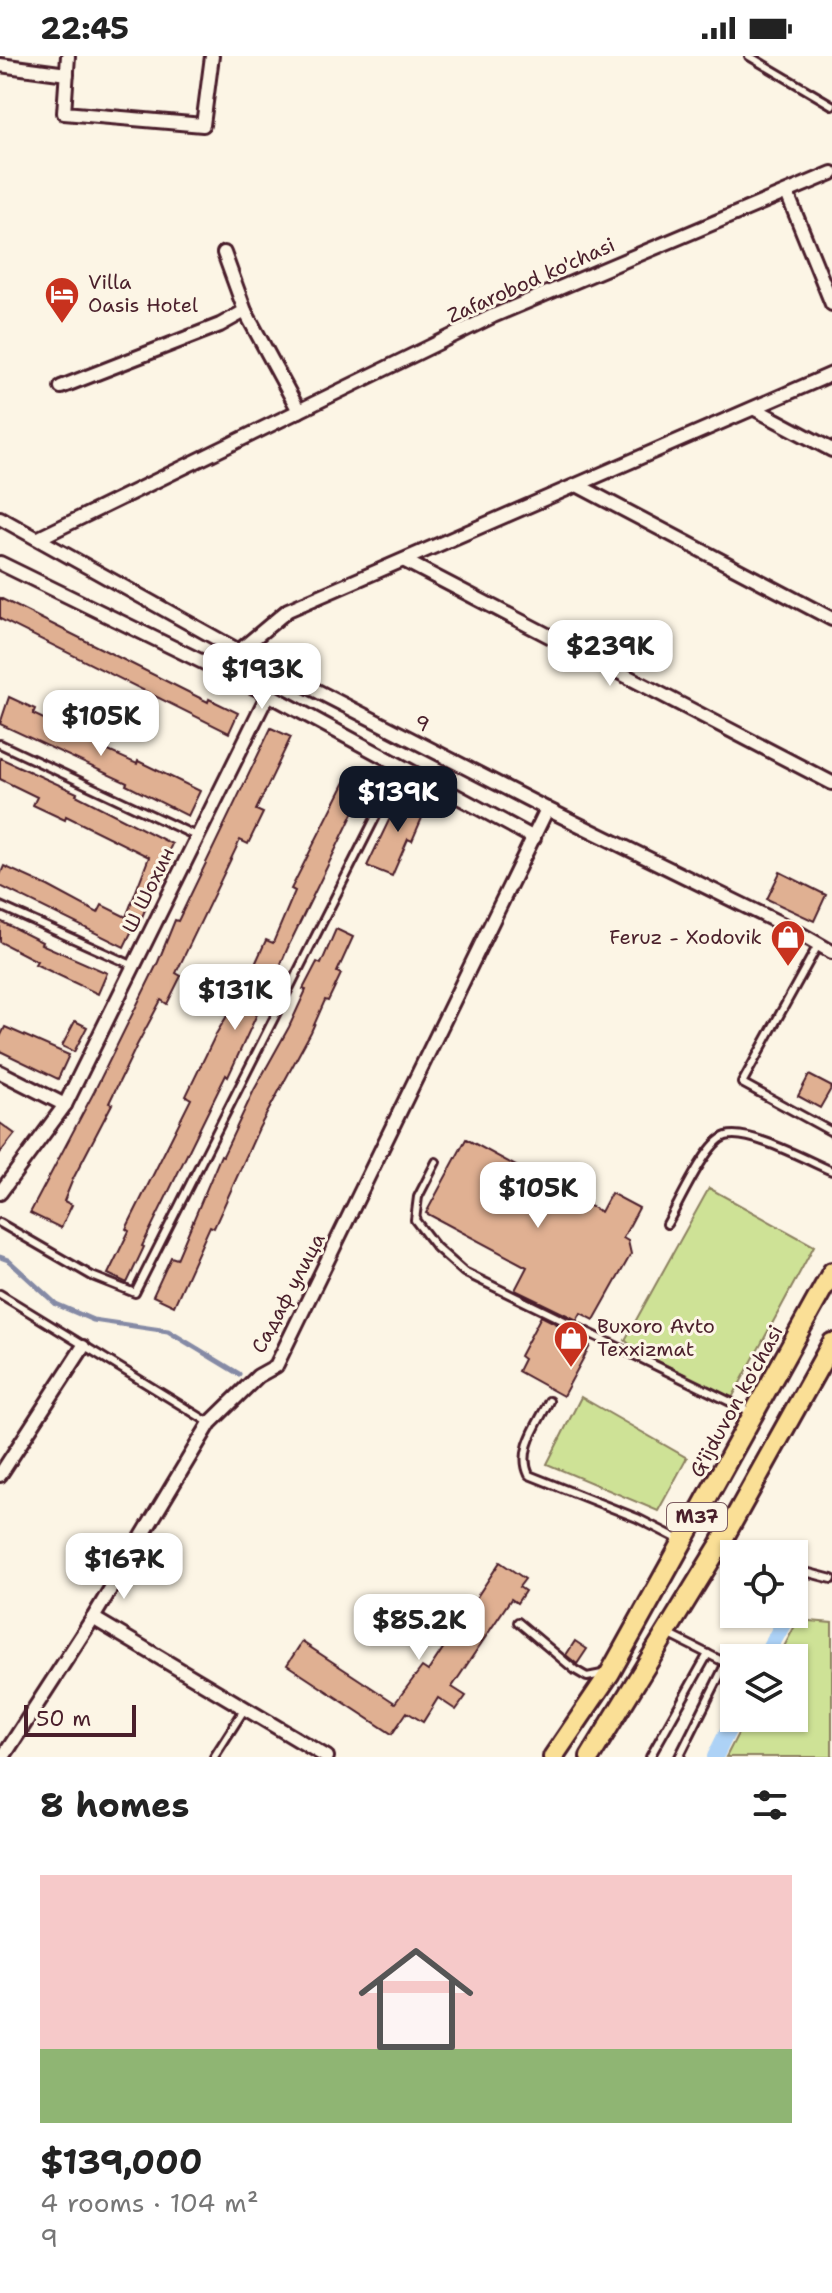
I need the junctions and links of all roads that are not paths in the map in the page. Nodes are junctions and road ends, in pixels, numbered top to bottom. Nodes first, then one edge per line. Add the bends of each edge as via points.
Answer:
1 (68, 56) edge
2 (212, 56) edge
3 (749, 56) edge
4 (0, 65) edge
5 (67, 74) junction
6 (832, 105) edge
7 (832, 173) edge
8 (787, 193) junction
9 (224, 253) dead end
10 (832, 304) edge
11 (245, 311) junction
12 (832, 374) edge
13 (61, 387) dead end
14 (755, 409) junction
15 (299, 411) junction
16 (832, 450) edge
17 (577, 485) junction
18 (0, 518) edge
19 (39, 538) junction
20 (405, 561) junction
21 (0, 563) edge
22 (832, 619) edge
23 (239, 651) junction
24 (268, 694) junction
25 (0, 744) edge
26 (402, 765) junction
27 (832, 783) edge
28 (547, 809) junction
29 (196, 836) junction
30 (534, 838) junction
31 (0, 906) edge
32 (827, 946) edge
33 (134, 966) junction
34 (0, 1072) edge
35 (65, 1105) junction
36 (832, 1132) edge
37 (436, 1162) dead end
38 (832, 1171) edge
39 (0, 1193) edge
40 (0, 1223) edge
41 (667, 1224) dead end
42 (832, 1272) edge
43 (0, 1294) edge
44 (832, 1343) edge
45 (83, 1347) junction
46 (549, 1401) dead end
47 (755, 1414) junction
48 (210, 1423) junction
49 (0, 1475) edge
50 (683, 1541) junction
51 (718, 1548) joint
52 (808, 1573) edge
53 (832, 1579) edge
54 (93, 1618) junction
55 (518, 1622) dead end
56 (667, 1633) junction
57 (708, 1654) junction
58 (610, 1673) junction
59 (587, 1677) junction
60 (592, 1700) junction
61 (245, 1708) junction
62 (3, 1757) edge
63 (214, 1757) edge
64 (327, 1757) edge
65 (553, 1757) edge
66 (590, 1757) edge
67 (650, 1757) edge
68 (679, 1757) edge

1 - 5 street
2 - 5 street via 203,125 64,113
3 - 6 lane
4 - 5 street
7 - 8 street, Zafarobod ko'chasi
8 - 10 street
8 - 15 street, Zafarobod ko'chasi via 493,316
9 - 11 street
11 - 13 street
11 - 15 street
12 - 14 street
14 - 16 street
14 - 17 street
15 - 19 street, Zafarobod ko'chasi
17 - 20 street
17 - 22 street
18 - 19 street, 9
19 - 23 street, 9
20 - 23 street via 288,610
20 - 27 street
21 - 24 street
23 - 28 street, 9
24 - 26 street
24 - 29 street, Ш Шохин
25 - 29 lane
26 - 30 street
26 - 40 lane via 135,1293 92,1276
28 - 30 street, Садаф улица
28 - 32 street, 9
29 - 33 street, Ш Шохин
30 - 48 street, Садаф улица via 276,1366 258,1376
31 - 33 lane
32 - 36 lane via 742,1083
33 - 35 street, Ш Шохин
34 - 35 street
35 - 39 street, Ш Шохин
37 - 47 lane via 418,1197 415,1220 464,1272
38 - 41 lane via 743,1135 724,1137 710,1149
42 - 47 main road, G'ijduvon ko'chasi / M37
43 - 45 lane
44 - 51 main road, M37
45 - 48 lane
45 - 49 street
46 - 50 lane via 524,1452 529,1475
47 - 50 main road, G'ijduvon ko'chasi / M37
48 - 54 street, Садаф улица
50 - 58 main road, G'ijduvon ko'chasi / M37
51 - 56 main road, M37
52 - 53 lane
54 - 61 street
54 - 62 street, Садаф улица
55 - 59 lane
56 - 57 lane
56 - 66 main road, M37
57 - 67 lane
57 - 68 lane via 726,1663
58 - 59 lane
58 - 60 main road, G'ijduvon ko'chasi / M37
59 - 60 lane
60 - 65 main road, G'ijduvon ko'chasi / M37
61 - 63 lane
61 - 64 street

